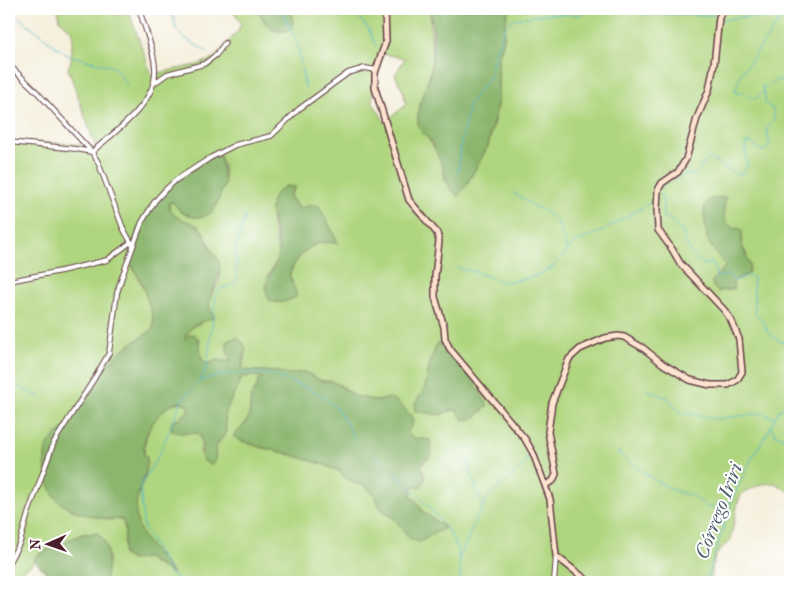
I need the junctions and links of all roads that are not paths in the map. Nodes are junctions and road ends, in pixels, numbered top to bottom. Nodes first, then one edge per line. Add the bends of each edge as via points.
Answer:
1 (139, 9) edge
2 (385, 9) edge
3 (730, 9) edge
4 (225, 43) dead end
5 (9, 65) edge
6 (155, 69) junction
7 (376, 70) junction
8 (167, 74) junction
9 (153, 84) junction
10 (9, 142) edge
11 (92, 152) junction
12 (132, 244) junction
13 (9, 281) edge
14 (545, 485) junction
15 (556, 556) junction
16 (9, 562) edge
17 (554, 582) edge
18 (588, 582) edge

1 - 6 street
2 - 7 street via 386,41
3 - 14 street via 718,17 709,90 697,118 686,159 678,172 662,183 658,190 657,209 658,230 680,263 732,320 739,339 742,372 728,385 710,386 690,380 624,337 606,338 580,349 569,359 552,404 548,432 556,474 553,481
4 - 8 street via 204,64
5 - 11 street
6 - 8 street
6 - 9 street
7 - 12 street via 365,68 348,73 310,100 271,136 235,146 193,168 155,201
7 - 14 street via 375,88 409,200 437,233 435,297 445,339 525,439
8 - 9 street
9 - 11 street via 145,102
10 - 11 street
11 - 12 street
12 - 13 street via 107,260
12 - 16 street via 117,293 109,353 54,442 20,542
14 - 15 street via 552,512
15 - 17 street
15 - 18 street

